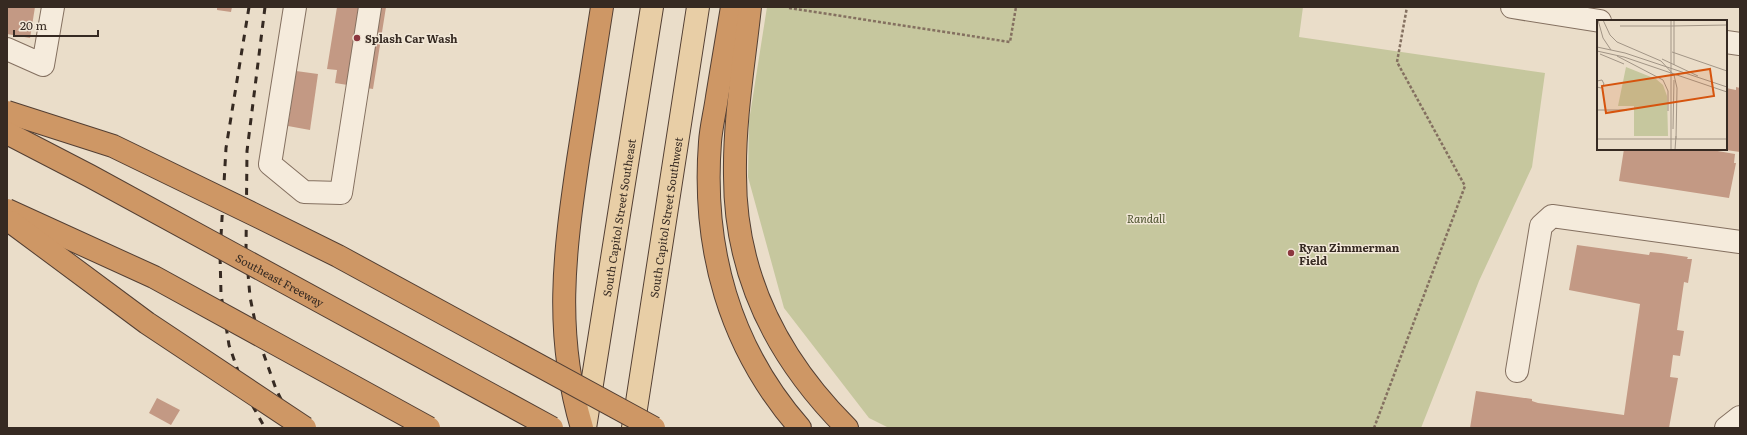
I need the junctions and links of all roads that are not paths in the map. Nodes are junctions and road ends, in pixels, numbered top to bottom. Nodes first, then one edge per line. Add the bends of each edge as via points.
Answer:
1 (53, 7) edge
2 (295, 7) edge
3 (370, 7) edge
4 (602, 7) edge
5 (652, 7) edge
6 (698, 7) edge
7 (732, 7) edge
8 (750, 7) edge
9 (1512, 7) edge
10 (1597, 21) edge
11 (1727, 42) edge
12 (1740, 44) edge
13 (7, 49) edge
14 (7, 112) edge
15 (7, 133) edge
16 (7, 210) edge
17 (7, 219) edge
18 (1740, 242) edge
19 (1517, 371) dead end
20 (1740, 417) edge
21 (305, 428) edge
22 (428, 428) edge
23 (552, 428) edge
24 (582, 428) edge
25 (585, 428) edge
26 (633, 428) edge
27 (654, 428) edge
28 (800, 428) edge
29 (847, 428) edge
30 (1726, 428) edge

1 - 13 street via 43,65
2 - 3 street via 270,164 304,192 341,193
4 - 24 highway via 564,267 564,321 572,396
5 - 25 main road, South Capitol Street Southeast
6 - 26 main road, South Capitol Street Southwest
7 - 28 highway via 710,140 710,219 719,271 733,318 760,376
8 - 29 highway via 735,154 736,202 742,245 750,277 787,355
9 - 10 street
11 - 12 street
14 - 27 highway, bridge via 113,146 251,212 338,256
15 - 23 highway, Southeast Freeway, bridge
16 - 22 highway, bridge via 154,278
17 - 21 highway, bridge via 147,322
18 - 19 street via 1552,216 1541,226
20 - 30 street

